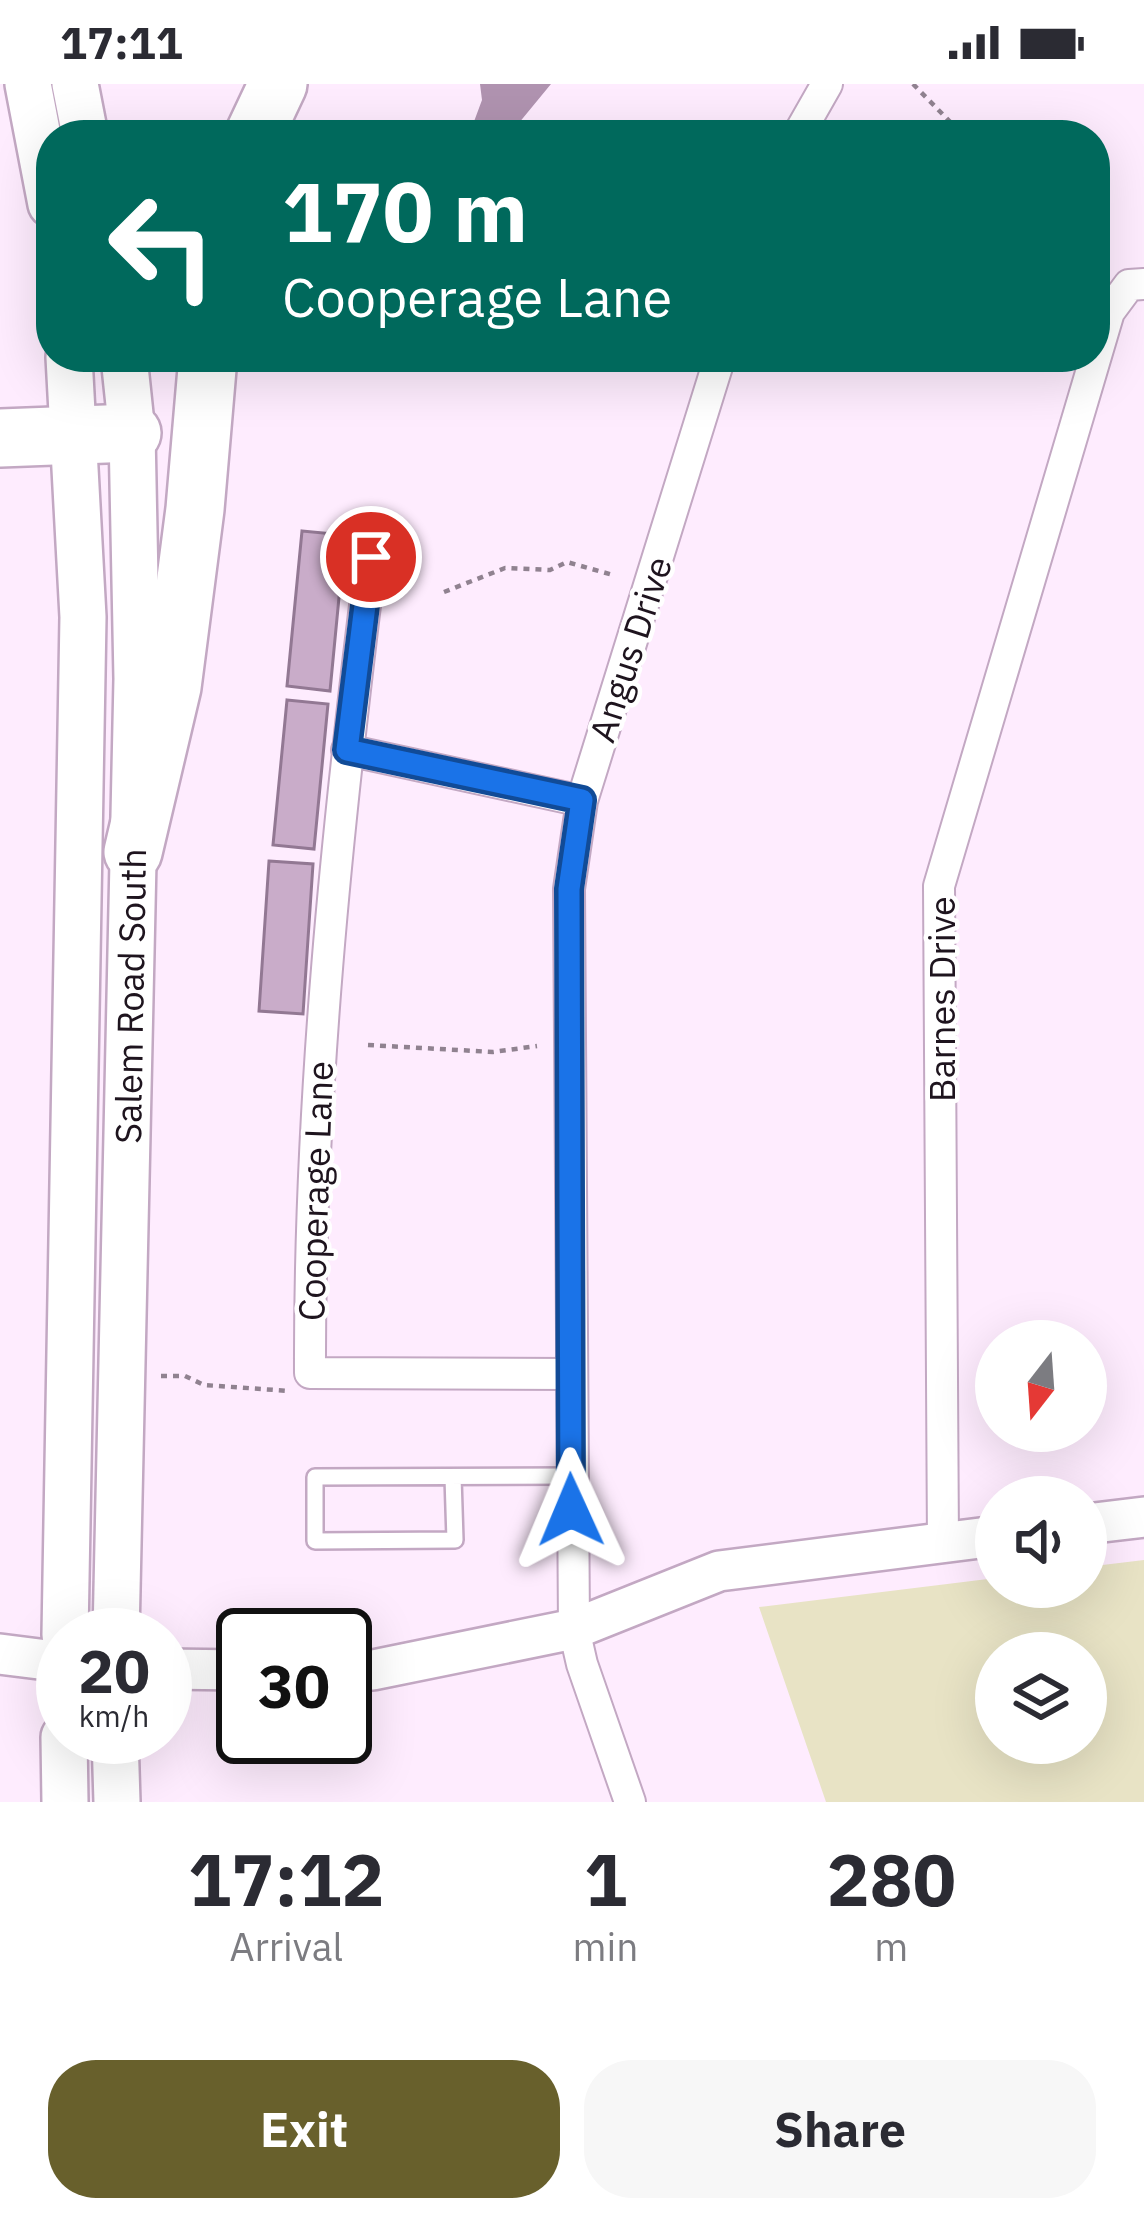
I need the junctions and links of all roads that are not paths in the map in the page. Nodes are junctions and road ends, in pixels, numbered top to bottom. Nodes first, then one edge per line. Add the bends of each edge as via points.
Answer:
1 (28, 84) edge
2 (75, 84) edge
3 (278, 84) edge
4 (827, 84) edge
5 (82, 120) edge
6 (261, 120) edge
7 (807, 120) edge
8 (36, 126) edge
9 (1144, 284) edge
10 (1110, 311) edge
11 (70, 372) edge
12 (126, 372) edge
13 (207, 372) edge
14 (715, 372) edge
15 (1091, 372) edge
16 (132, 434) junction
17 (74, 437) junction
18 (0, 438) edge
19 (371, 557) dead end
20 (347, 750) junction
21 (582, 800) junction
22 (133, 852) junction
23 (571, 1374) junction
24 (570, 1476) junction
25 (453, 1477) junction
26 (1144, 1517) edge
27 (1107, 1521) edge
28 (975, 1539) edge
29 (943, 1543) junction
30 (65, 1608) edge
31 (117, 1608) edge
32 (574, 1629) junction
33 (0, 1654) edge
34 (36, 1659) edge
35 (372, 1670) edge
36 (64, 1764) edge
37 (116, 1764) edge
38 (65, 1802) edge
39 (117, 1802) edge
40 (630, 1802) edge

1 - 8 main road
2 - 5 main road
3 - 6 highway
4 - 7 street
9 - 10 street, Barnes Drive via 1129,285
11 - 17 main road, Salem Road South
12 - 16 main road, Salem Road South
13 - 22 highway via 172,687
14 - 21 street, Angus Drive
15 - 29 street, Barnes Drive via 939,886
16 - 17 highway
16 - 22 main road, Salem Road South
17 - 18 highway
17 - 30 main road, Salem Road South via 82,616
19 - 20 street, Cooperage Lane
20 - 21 street
20 - 23 street, Cooperage Lane via 319,1049 310,1373
21 - 23 street, Angus Drive via 569,889
22 - 31 main road, Salem Road South
23 - 24 street, Angus Drive
24 - 25 lane
24 - 32 street, Angus Drive
25 - 25 lane via 315,1477 315,1540 455,1540
26 - 27 street
28 - 29 street
29 - 32 street via 718,1571
32 - 35 street
32 - 40 street, Angus Drive
33 - 34 street
36 - 38 main road
37 - 39 main road

